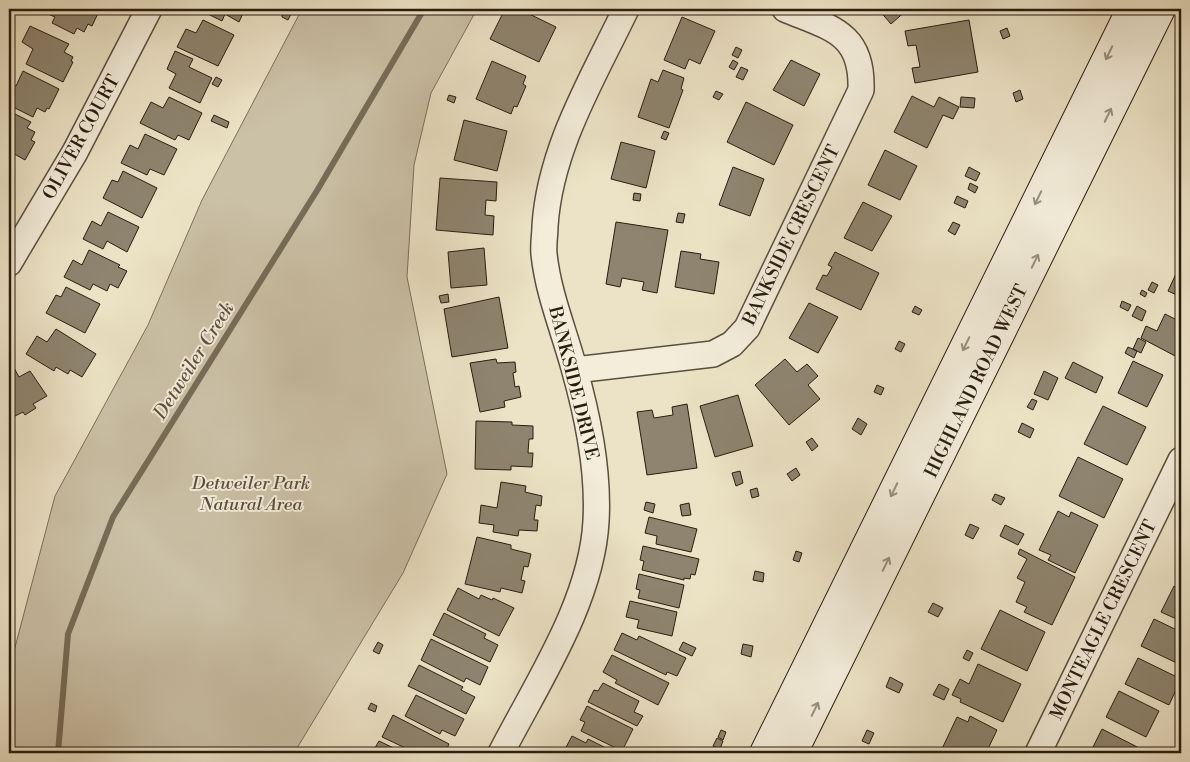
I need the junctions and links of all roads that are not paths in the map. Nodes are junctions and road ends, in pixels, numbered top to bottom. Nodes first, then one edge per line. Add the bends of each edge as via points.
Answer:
1 (149, 9) edge
2 (626, 9) edge
3 (785, 9) edge
4 (1131, 9) edge
5 (1161, 9) edge
6 (9, 263) edge
7 (575, 370) junction
8 (1181, 460) edge
9 (501, 753) edge
10 (764, 753) edge
11 (793, 753) edge
12 (1038, 753) edge

1 - 6 street, OLIVER COURT via 75,152
2 - 7 street, BANKSIDE DRIVE via 557,157 547,199 544,253 557,314
3 - 7 street, BANKSIDE CRESCENT via 826,26 848,40 855,48 862,73 861,90 747,328 732,344 713,354
4 -> 10 main road, HIGHLAND ROAD WEST
11 -> 5 main road, HIGHLAND ROAD WEST
7 - 9 street, BANKSIDE DRIVE via 594,459 596,521 589,569 575,610
8 - 12 street, MONTEAGLE CRESCENT

